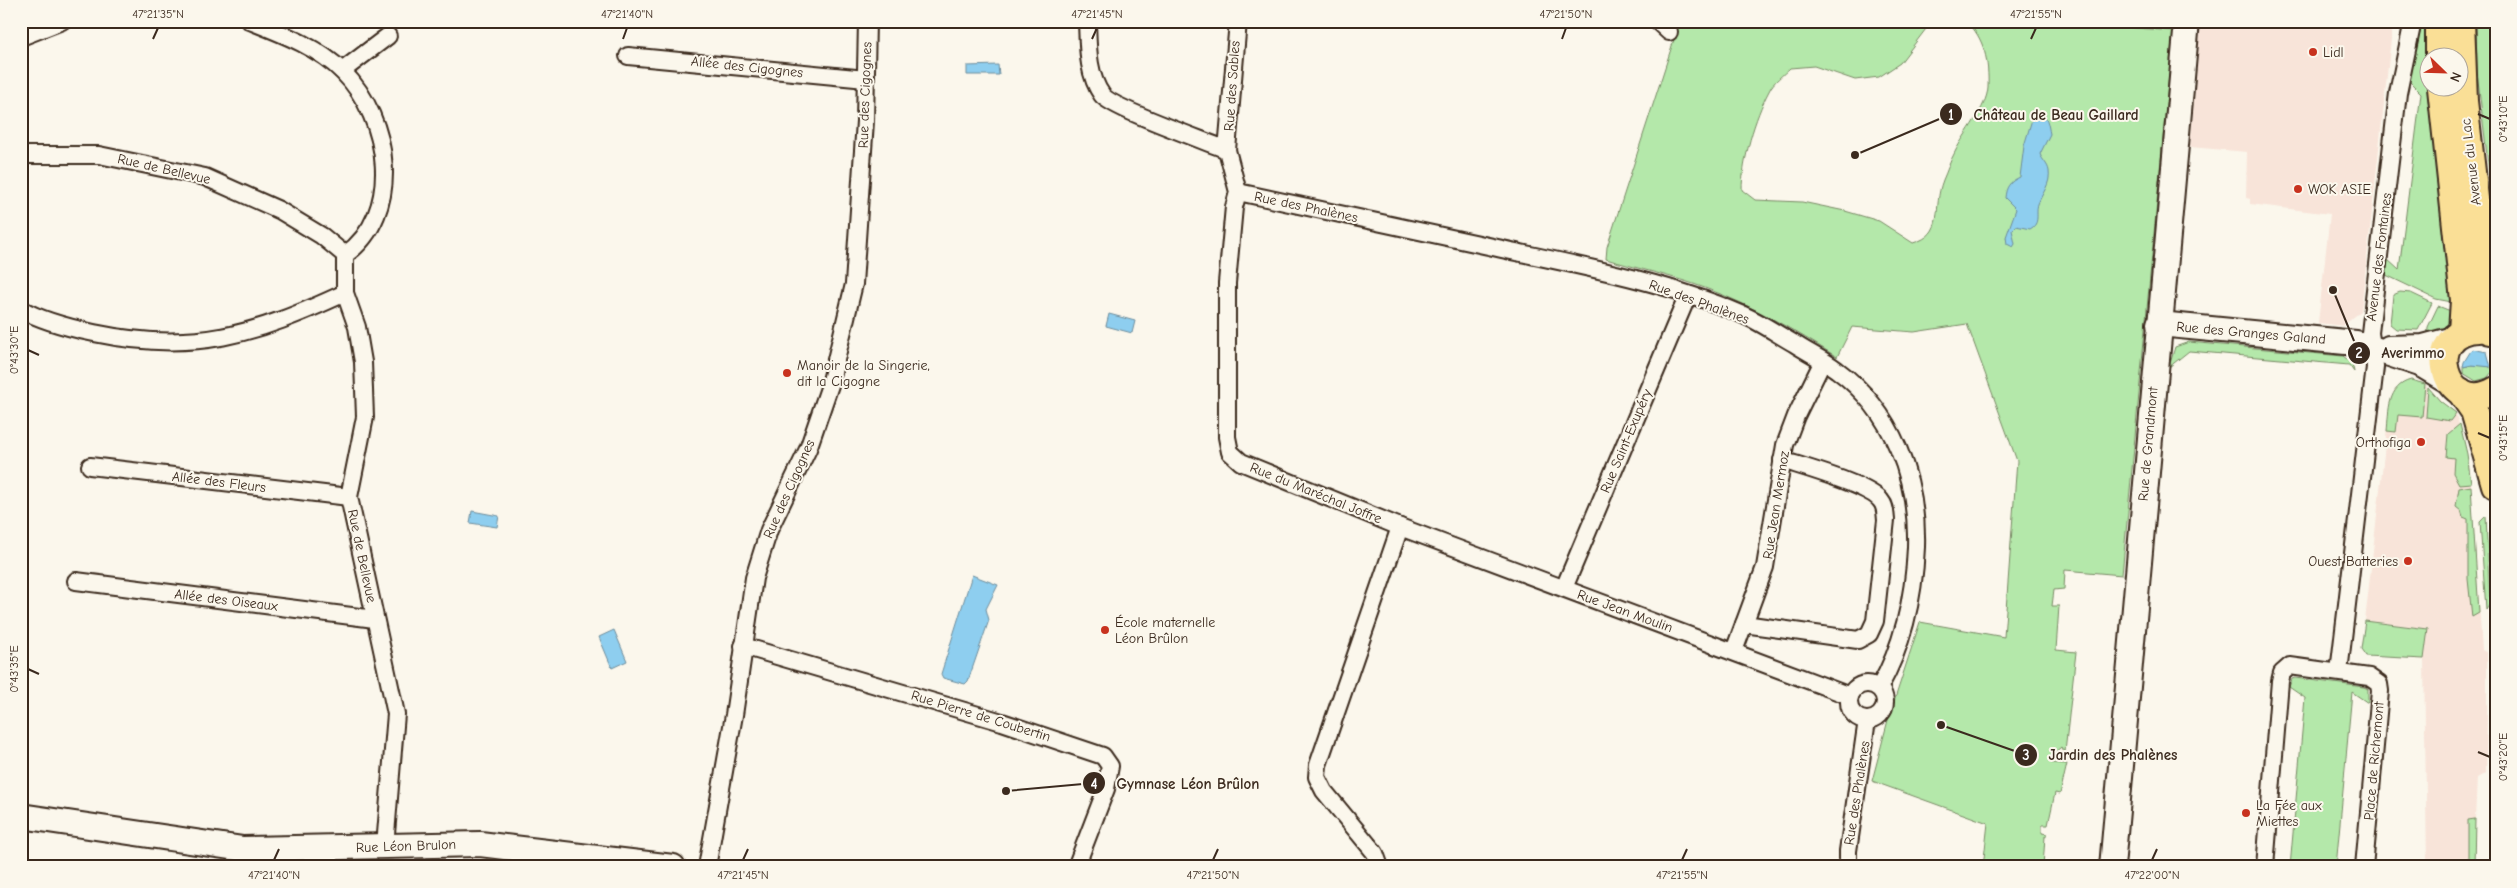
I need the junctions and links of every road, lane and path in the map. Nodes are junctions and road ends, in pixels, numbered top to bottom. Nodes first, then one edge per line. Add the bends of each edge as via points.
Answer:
1 (62, 21) edge
2 (250, 21) edge
3 (867, 21) edge
4 (1087, 21) edge
5 (1238, 21) edge
6 (2187, 21) edge
7 (2413, 21) edge
8 (2439, 21) edge
9 (2461, 21) edge
10 (388, 36) dead end
11 (21, 38) edge
12 (2439, 48) edge
13 (628, 56) dead end
14 (342, 71) junction
15 (866, 79) junction
16 (2442, 98) edge
17 (1227, 150) junction
18 (21, 155) edge
19 (1238, 192) junction
20 (345, 254) junction
21 (344, 294) junction
22 (1688, 295) junction
23 (21, 309) edge
24 (2159, 324) junction
25 (2493, 333) edge
26 (2458, 336) junction
27 (2372, 348) junction
28 (1823, 361) junction
29 (2455, 386) junction
30 (2496, 390) edge
31 (2496, 414) edge
32 (1782, 460) junction
33 (90, 466) dead end
34 (2496, 486) edge
35 (349, 497) junction
36 (1400, 527) junction
37 (76, 581) dead end
38 (1564, 588) junction
39 (376, 619) junction
40 (1744, 624) junction
41 (743, 646) junction
42 (1734, 651) junction
43 (2339, 672) junction
44 (1879, 688) junction
45 (1850, 696) junction
46 (1867, 720) junction
47 (21, 816) edge
48 (384, 846) junction
49 (613, 863) edge
50 (673, 867) edge
51 (707, 867) edge
52 (1076, 867) edge
53 (1380, 867) edge
54 (1848, 867) edge
55 (2112, 867) edge
56 (2265, 867) edge
57 (2364, 867) edge

1 - 11 street
2 - 14 street via 318,51
3 - 15 street, Rue des Cigognes
4 - 17 street via 1088,55 1102,97 1120,108
5 - 17 street, Rue des Sables
6 - 24 street, Rue de Grandmont
7 - 27 street, Avenue des Fontaines via 2398,93 2370,333
8 - 12 main road
9 - 25 main road, Avenue du Lac via 2464,101
10 - 14 street
13 - 15 street, Allée des Cigognes
14 - 20 street via 358,88 371,114 384,160 382,199 375,222 365,238
15 - 41 street, Rue des Cigognes via 854,284 830,385 808,450 773,519 760,556
16 - 26 main road, Avenue du Lac via 2464,300
17 - 19 street, Rue du Maréchal Joffre
18 - 20 street, Rue de Bellevue via 99,155 205,176 279,210
19 - 22 street, Rue des Phalènes via 1582,266
19 - 36 street, Rue du Maréchal Joffre via 1227,283 1227,437 1230,452 1241,462
20 - 21 street, Rue de Bellevue
21 - 23 street via 245,333 205,341 167,343 128,340 77,330
21 - 35 street, Rue de Bellevue via 357,327 362,353 365,417
22 - 28 street, Rue des Phalènes via 1740,314
22 - 38 street, Rue Saint-Exupéry
24 - 27 street, Rue des Granges Galand via 2344,341
24 - 55 street, Rue de Grandmont
25 - 26 main road via 2477,329
26 - 27 street, Rue des Granges Galand via 2423,347
26 - 29 main road, Avenue du Lac via 2446,349 2444,361 2445,372
27 - 29 street, Rue des Granges Galand via 2420,364
27 - 43 street, Avenue des Fontaines via 2375,366
28 - 32 street, Rue Jean Mermoz via 1790,431
28 - 44 street, Rue des Phalènes via 1861,391 1891,432 1902,455 1913,500 1916,531 1912,598 1891,668
29 - 30 main road via 2478,396
29 - 34 main road via 2474,412
31 - 34 main road
32 - 40 street, Rue Jean Mermoz via 1767,560
32 - 40 street via 1864,489 1885,507 1875,622 1869,634 1858,640
33 - 35 street, Allée des Fleurs
35 - 39 street, Rue de Bellevue
36 - 38 street, Rue Jean Moulin
36 - 53 street, Rue du Maréchal Joffre via 1318,765 1317,778 1324,791 1375,852
37 - 39 street, Allée des Oiseaux
38 - 42 street, Rue Jean Moulin
39 - 48 street, Rue de Bellevue via 396,714
40 - 42 street, Rue Jean Mermoz
41 - 51 street, Rue des Cigognes
41 - 52 street, Rue Pierre de Coubertin via 1002,722 1103,756 1110,766 1106,789
42 - 45 street, Rue Jean Moulin
43 - 56 street, Place de Richemont via 2290,666 2282,673
43 - 57 street, Place de Richemont via 2369,677 2379,684 2380,691
44 - 45 street via 1863,684
44 - 46 street via 1885,697 1884,708 1878,717
45 - 46 street via 1852,712
46 - 54 street, Rue des Phalènes
47 - 48 street, Rue Léon Brulon via 243,849
48 - 49 street, Rue Léon Brulon via 480,844
49 - 50 street, Rue Léon Brulon

